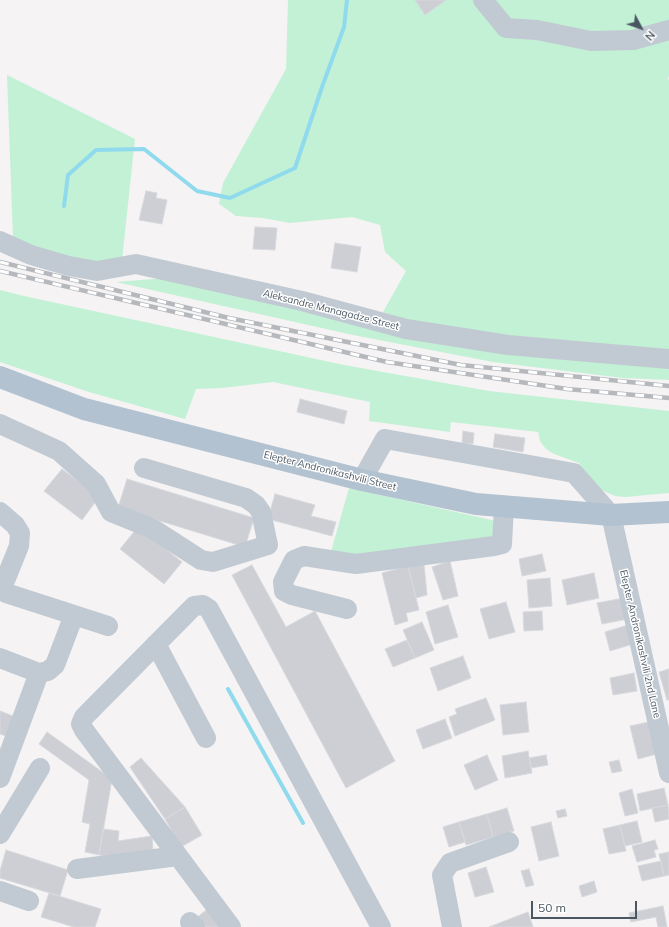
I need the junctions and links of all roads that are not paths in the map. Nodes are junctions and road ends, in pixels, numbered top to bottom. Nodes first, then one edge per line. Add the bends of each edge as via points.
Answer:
1 (483, 0) edge
2 (669, 30) edge
3 (0, 241) edge
4 (669, 359) edge
5 (0, 377) edge
6 (0, 424) edge
7 (144, 468) dead end
8 (362, 480) junction
9 (504, 507) junction
10 (0, 512) edge
11 (669, 512) edge
12 (611, 515) junction
13 (7, 554) edge
14 (347, 609) dead end
15 (74, 615) junction
16 (108, 626) dead end
17 (156, 644) junction
18 (0, 658) edge
19 (39, 673) junction
20 (206, 738) dead end
21 (40, 768) dead end
22 (669, 774) edge
23 (0, 778) edge
24 (0, 834) edge
25 (509, 842) dead end
26 (178, 856) junction
27 (77, 869) dead end
28 (0, 891) edge
29 (29, 901) dead end
30 (231, 927) edge
31 (381, 927) edge
32 (452, 927) edge

1 - 2 street via 506,28 537,30 591,42 633,40
3 - 4 street, Aleksandre Managadze Street via 31,255 69,266 97,271 136,264 302,301 406,329 508,346
5 - 8 main road, Elepter Andronikashvili Street via 84,409
6 - 7 street via 59,451 96,484 111,512 153,529 201,560 213,562 268,545 261,512 246,498
8 - 9 main road, Elepter Andronikashvili Street via 476,504
8 - 12 street via 385,439 574,473
9 - 12 main road, Elepter Andronikashvili Street
9 - 14 street via 502,544 356,564 304,556 294,560 283,582 284,591
10 - 13 street via 20,533 19,546
11 - 12 main road, Elepter Andronikashvili Street
12 - 22 street, Elepter Andronikashvili 2nd Lane
13 - 15 street via 2,588 6,593
15 - 16 street
15 - 19 street via 55,665 48,671
17 - 20 street
17 - 26 street via 84,717 81,724
17 - 31 street via 194,606 203,605 209,609
18 - 19 street
19 - 23 street
21 - 24 street
25 - 32 street via 450,863 442,875
26 - 27 street
26 - 30 street
28 - 29 street

